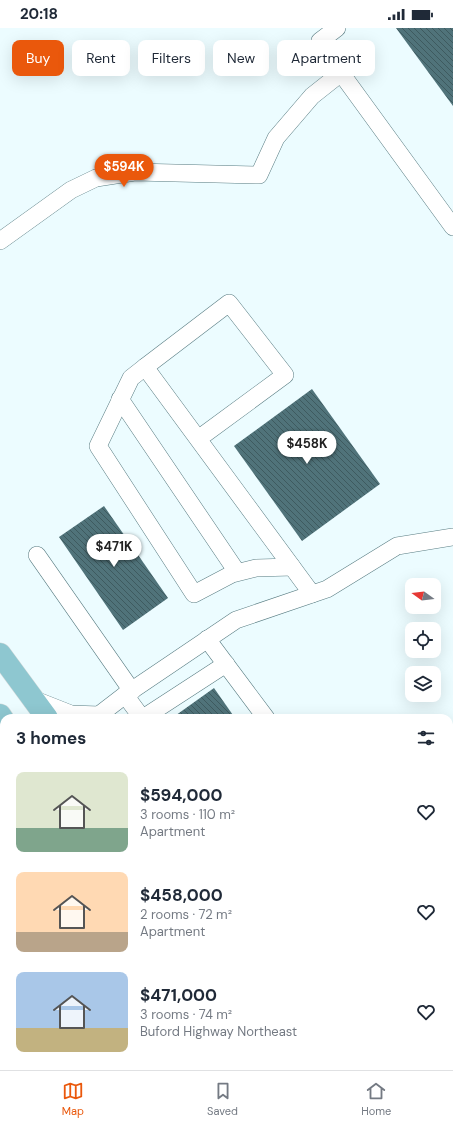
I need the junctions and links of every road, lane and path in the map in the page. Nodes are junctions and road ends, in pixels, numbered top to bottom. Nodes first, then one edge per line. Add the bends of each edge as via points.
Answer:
1 (337, 28) edge
2 (321, 40) edge
3 (337, 76) edge
4 (343, 76) edge
5 (453, 227) edge
6 (0, 241) edge
7 (146, 367) junction
8 (120, 399) junction
9 (198, 439) junction
10 (453, 537) edge
11 (38, 555) dead end
12 (292, 567) junction
13 (237, 572) junction
14 (312, 594) junction
15 (207, 639) junction
16 (0, 654) edge
17 (226, 664) junction
18 (129, 693) junction
19 (33, 699) junction
20 (44, 714) edge
21 (71, 714) edge
22 (101, 714) edge
23 (141, 714) edge
24 (149, 714) edge
25 (263, 714) edge

1 - 2 street
3 - 6 street via 312,96 276,138 259,175 135,172 96,178 71,190
4 - 5 street
7 - 8 street via 131,378
7 - 9 street
7 - 9 street via 229,303 286,375
8 - 13 street
8 - 13 street via 98,446 194,594
9 - 12 street
10 - 14 street via 397,546 327,589
11 - 18 street
12 - 13 street via 256,568
12 - 14 street
14 - 15 street via 236,620
15 - 17 street
15 - 18 street
16 - 19 main road
17 - 24 street
17 - 25 street
18 - 22 street
18 - 23 street
19 - 20 main road
19 - 21 street

